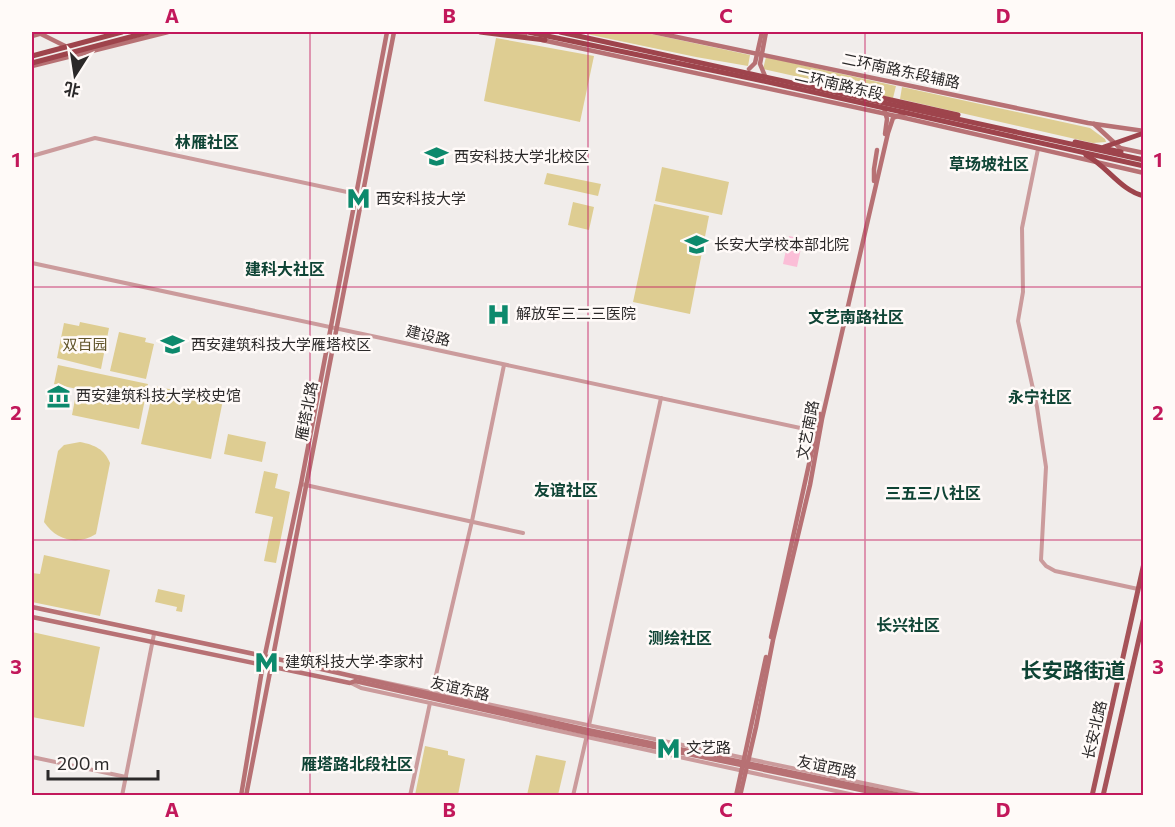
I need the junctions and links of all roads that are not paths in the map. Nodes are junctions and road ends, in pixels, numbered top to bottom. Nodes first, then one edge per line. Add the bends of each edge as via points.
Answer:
1 (46, 32) edge
2 (122, 32) edge
3 (149, 32) edge
4 (168, 32) edge
5 (387, 32) edge
6 (394, 32) edge
7 (480, 32) edge
8 (511, 32) edge
9 (528, 32) edge
10 (560, 32) edge
11 (653, 32) edge
12 (764, 32) edge
13 (39, 33) junction
14 (32, 36) edge
15 (545, 40) junction
16 (67, 47) junction
17 (760, 53) junction
18 (32, 56) edge
19 (698, 62) junction
20 (32, 65) edge
21 (749, 69) junction
22 (764, 74) junction
23 (884, 108) junction
24 (907, 113) junction
25 (887, 114) junction
26 (896, 116) junction
27 (1094, 124) junction
28 (1143, 132) edge
29 (1065, 143) junction
30 (1080, 143) junction
31 (1115, 146) junction
32 (1102, 148) junction
33 (1038, 149) junction
34 (876, 150) dead end
35 (1079, 151) junction
36 (32, 156) edge
37 (1143, 157) edge
38 (1099, 163) junction
39 (1143, 166) edge
40 (1143, 173) edge
41 (874, 181) junction
42 (359, 194) junction
43 (1143, 196) edge
44 (32, 263) edge
45 (333, 326) junction
46 (504, 365) junction
47 (661, 398) junction
48 (818, 432) junction
49 (303, 484) junction
50 (472, 521) junction
51 (523, 533) dead end
52 (1143, 563) edge
53 (1138, 589) junction
54 (32, 607) edge
55 (32, 617) edge
56 (1143, 617) edge
57 (154, 634) junction
58 (153, 642) junction
59 (264, 657) junction
60 (273, 658) junction
61 (263, 664) junction
62 (272, 666) junction
63 (352, 680) junction
64 (431, 697) junction
65 (588, 731) junction
66 (32, 757) edge
67 (745, 764) junction
68 (126, 777) junction
69 (122, 795) edge
70 (241, 795) edge
71 (246, 795) edge
72 (410, 795) edge
73 (573, 795) edge
74 (738, 795) edge
75 (859, 795) edge
76 (890, 795) edge
77 (905, 795) edge
78 (925, 795) edge
79 (1092, 795) edge
80 (1103, 795) edge

1 - 13 main road
2 - 16 highway
3 - 20 highway
4 - 20 main road
5 - 42 main road, 雁塔北路
6 - 42 main road, 雁塔北路
7 - 15 highway
8 - 15 main road
9 - 23 highway, 二环南路东段
10 - 19 highway, 二环南路东段
11 - 17 main road, 二环南路东段辅路
12 - 17 main road
13 - 14 main road
13 - 16 main road
15 - 25 main road
16 - 18 highway
17 - 21 main road
17 - 22 main road
17 - 27 main road, 二环南路东段辅路
19 - 21 highway
19 - 22 highway, 二环南路东段
21 - 22 highway
22 - 29 highway, 二环南路东段
22 - 30 highway
23 - 24 highway, 二环南路东段
23 - 25 main road
24 - 26 main road
24 - 35 highway, 二环南路东段
25 - 26 main road
25 - 41 main road, 文艺南路
26 - 33 main road
26 - 48 main road, 文艺南路 via 888,133
27 - 28 main road, 二环南路东段辅路
27 - 31 main road
28 - 31 highway
29 - 30 highway
29 - 37 highway, 二环南路东段
30 - 32 highway
31 - 32 highway
31 - 37 main road
32 - 37 highway
33 - 38 main road
33 - 53 street via 1023,228 1023,292 1018,321 1046,466 1041,560 1055,572
34 - 41 main road
35 - 38 highway
35 - 39 highway, 二环南路东段
36 - 42 street via 95,138
38 - 40 main road
38 - 43 highway via 1132,192
41 - 48 main road, 文艺南路
42 - 45 main road, 雁塔北路
44 - 45 street, 建设路
45 - 46 street, 建设路
45 - 49 main road, 雁塔北路
46 - 47 street, 建设路
46 - 50 street
47 - 48 street, 建设路
47 - 65 street
48 - 67 main road, 文艺南路
49 - 50 street
49 - 59 main road, 雁塔北路
49 - 60 main road, 雁塔北路
50 - 51 street
50 - 64 street
52 - 53 main road, 长安北路
53 - 79 main road, 长安北路
54 - 57 main road, 友谊东路
55 - 58 main road, 友谊东路
56 - 80 main road, 长安北路
57 - 58 street
57 - 59 main road, 友谊东路
58 - 61 main road, 友谊东路
58 - 68 street
59 - 60 main road, 友谊东路
59 - 61 main road, 雁塔北路
60 - 62 main road, 雁塔北路
60 - 63 main road, 友谊东路
61 - 62 main road, 友谊东路
61 - 70 main road, 雁塔北路
62 - 63 main road, 友谊东路
62 - 71 main road, 雁塔北路
63 - 64 main road, 友谊东路
63 - 64 street via 361,688
64 - 65 main road, 友谊东路
64 - 72 street
65 - 67 main road, 友谊东路
65 - 67 street
65 - 73 street
66 - 68 street
67 - 74 main road, 文艺南路
67 - 75 street
67 - 76 main road, 友谊西路
67 - 77 main road, 友谊西路
67 - 78 street
68 - 69 street

